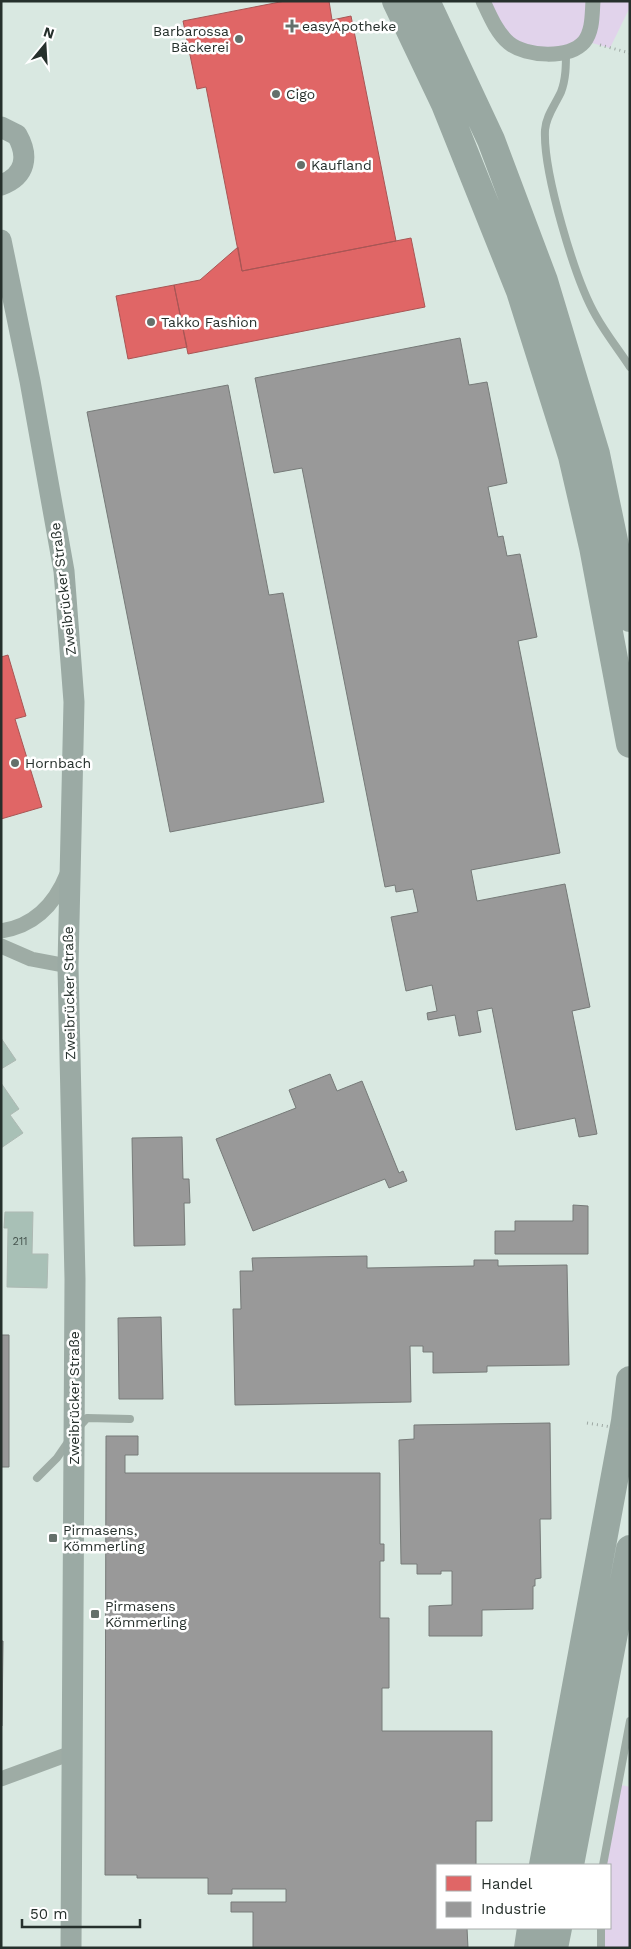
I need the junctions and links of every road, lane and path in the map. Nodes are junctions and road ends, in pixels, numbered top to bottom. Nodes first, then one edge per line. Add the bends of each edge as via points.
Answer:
1 (396, 1) edge
2 (426, 1) edge
3 (483, 1) edge
4 (593, 1) edge
5 (585, 41) junction
6 (566, 51) junction
7 (630, 53) edge
8 (1, 128) edge
9 (1, 185) edge
10 (1, 240) edge
11 (630, 367) edge
12 (630, 618) edge
13 (630, 744) edge
14 (69, 868) junction
15 (1, 931) edge
16 (1, 946) edge
17 (68, 966) junction
18 (630, 1380) edge
19 (130, 1419) dead end
20 (587, 1423) dead end
21 (630, 1430) edge
22 (74, 1433) junction
23 (37, 1478) dead end
24 (630, 1550) edge
25 (630, 1721) edge
26 (74, 1752) junction
27 (1, 1779) edge
28 (543, 1864) edge
29 (570, 1864) edge
30 (603, 1864) edge
31 (531, 1929) edge
32 (558, 1929) edge
33 (601, 1929) edge
34 (71, 1948) edge
35 (528, 1948) edge
36 (554, 1948) edge
37 (600, 1948) edge

1 - 13 highway via 445,104 520,291 572,456 593,547
2 - 12 highway via 491,140 544,281 596,454
3 - 6 street via 495,26 509,43 520,50 542,55
4 - 5 street via 591,28
5 - 6 street via 574,50
5 - 7 path
6 - 11 lane via 565,78 545,128 546,151 560,216 578,274 595,315
8 - 9 street via 17,135 25,153 22,170
10 - 14 street, Zweibrücker Straße via 64,571 74,702
14 - 15 street via 55,897 39,916
14 - 17 street, Zweibrücker Straße
16 - 17 street via 30,959
17 - 22 street, Zweibrücker Straße via 75,1279
18 - 28 highway
19 - 22 lane via 88,1418
20 - 21 path, bridge
22 - 23 lane via 58,1458
22 - 26 street, Zweibrücker Straße
24 - 29 highway
25 - 30 lane
26 - 27 street
26 - 34 street, Zweibrücker Straße
31 - 35 highway
32 - 36 highway
33 - 37 lane

